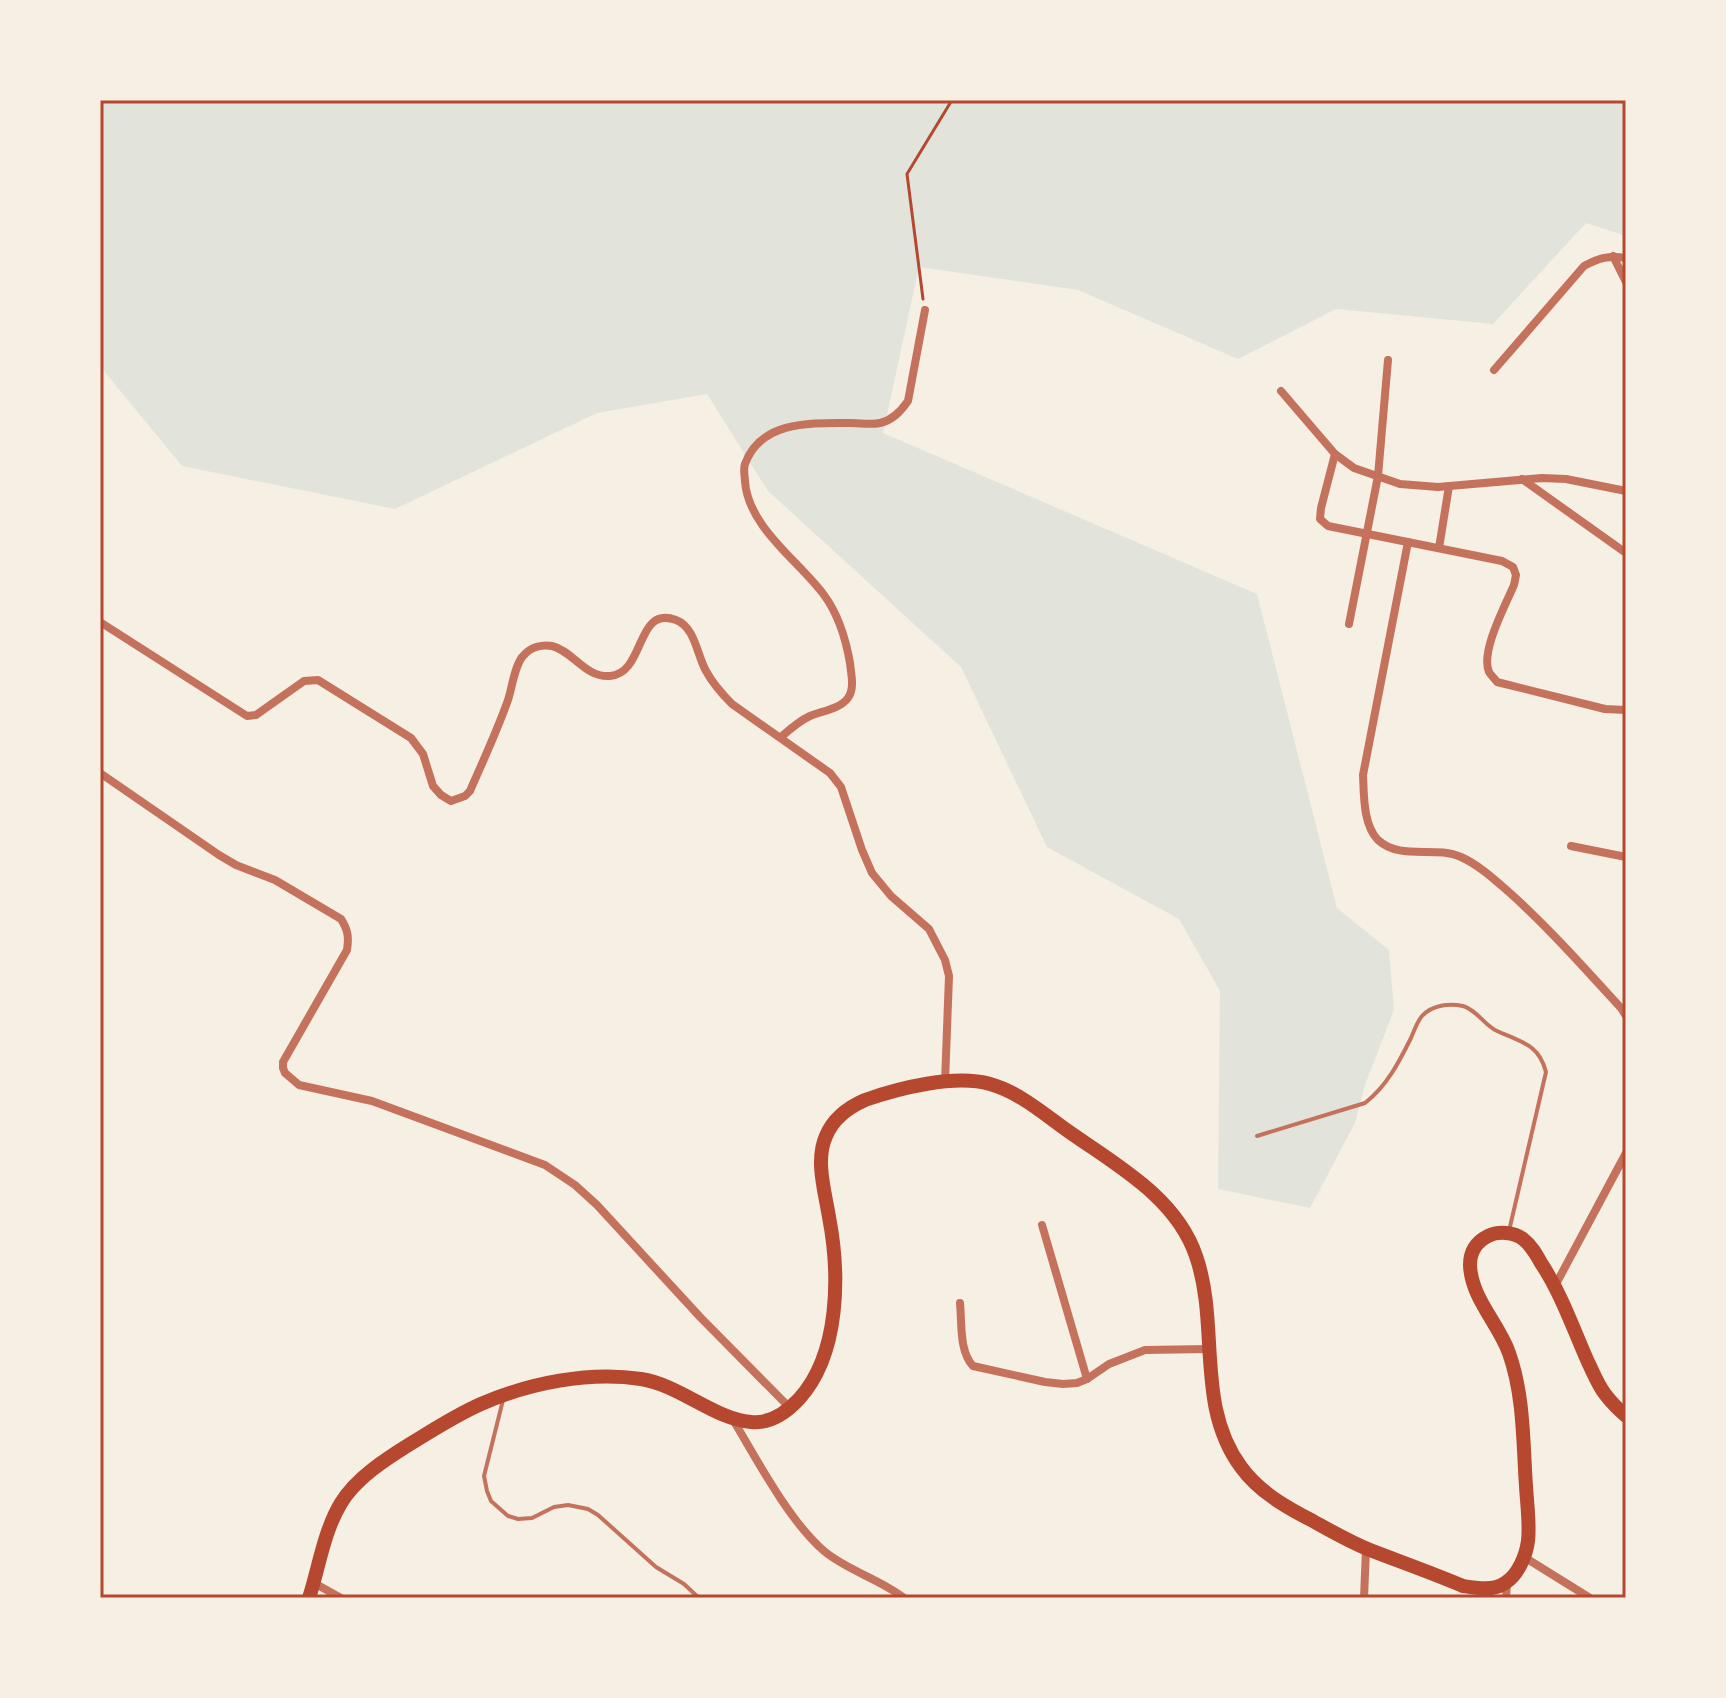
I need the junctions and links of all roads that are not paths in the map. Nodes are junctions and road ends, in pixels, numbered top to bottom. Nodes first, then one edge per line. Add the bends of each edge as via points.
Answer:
1 (1613, 256) junction
2 (1626, 258) edge
3 (1626, 282) edge
4 (925, 310) road end
5 (1388, 360) dead end
6 (1494, 370) dead end
7 (1281, 391) dead end
8 (1335, 454) junction
9 (1378, 476) junction
10 (1521, 479) junction
11 (1449, 486) junction
12 (1626, 491) edge
13 (1367, 533) junction
14 (1408, 542) junction
15 (1439, 548) junction
16 (1626, 553) edge
17 (100, 622) edge
18 (1349, 624) dead end
19 (1626, 710) edge
20 (781, 737) junction
21 (100, 773) edge
22 (1571, 846) dead end
23 (1626, 857) edge
24 (1626, 1016) edge
25 (945, 1082) junction
26 (1257, 1136) dead end
27 (1626, 1153) edge
28 (1042, 1225) dead end
29 (1508, 1233) junction
30 (1556, 1284) junction
31 (960, 1303) dead end
32 (1208, 1349) junction
33 (1087, 1379) junction
34 (504, 1396) junction
35 (790, 1408) junction
36 (1626, 1416) edge
37 (732, 1418) junction
38 (1366, 1549) junction
39 (1524, 1557) junction
40 (1506, 1590) edge
41 (312, 1591) edge
42 (1461, 1592) edge
43 (341, 1598) edge
44 (699, 1598) edge
45 (904, 1598) edge
46 (1364, 1598) edge
47 (1590, 1598) edge

1 - 2 street
1 - 3 street
1 - 6 street via 1584,266
4 - 20 street via 908,401 900,413 879,424 788,426 765,437 744,466 753,511 832,607 852,678 843,703 810,716
5 - 9 street
7 - 8 street
8 - 9 street
8 - 13 street via 1320,519 1328,526
9 - 11 street via 1400,484
9 - 13 street
10 - 11 street
10 - 12 street via 1566,479
10 - 16 street
11 - 15 street
13 - 14 street
13 - 18 street
14 - 15 street
14 - 24 street via 1363,775 1375,837 1401,851 1458,855 1477,866 1534,916
15 - 19 street via 1513,567 1514,585 1487,661 1497,682
17 - 20 street via 247,716 304,681 318,680 411,738 423,754 433,786 448,801 470,791 521,657 542,645 554,646 596,675 615,676 625,672 653,622 662,618 686,627 705,671 732,704
20 - 25 street via 841,787 872,873 929,929 945,960
21 - 35 street via 219,855 341,919 349,936 347,950 283,1062 292,1080 372,1101 545,1165 597,1205
22 - 23 street
25 - 32 highway via 990,1084 1013,1094 1154,1195 1196,1254
25 - 35 highway via 855,1104 824,1138 821,1160 835,1259 832,1323 819,1367
26 - 29 lane via 1365,1103 1388,1080 1423,1015 1436,1007 1462,1006 1492,1029 1534,1048 1546,1072
27 - 30 street
28 - 33 street
29 - 30 highway via 1532,1248
29 - 39 highway via 1494,1233 1475,1245 1470,1273 1510,1354 1517,1380 1528,1515
30 - 36 highway via 1605,1394
31 - 33 street via 964,1352 973,1366 1063,1384
32 - 33 street via 1145,1350
32 - 38 highway via 1218,1422 1243,1470 1282,1505
34 - 37 highway via 549,1383 623,1377 676,1390
34 - 41 highway via 429,1432 360,1481 330,1527
34 - 44 lane via 484,1476 491,1501 500,1511 518,1519 568,1505 588,1509
35 - 37 highway via 763,1421
37 - 45 street via 822,1549
38 - 42 highway
38 - 46 street
39 - 40 highway
39 - 47 street
40 - 42 highway
41 - 43 street

